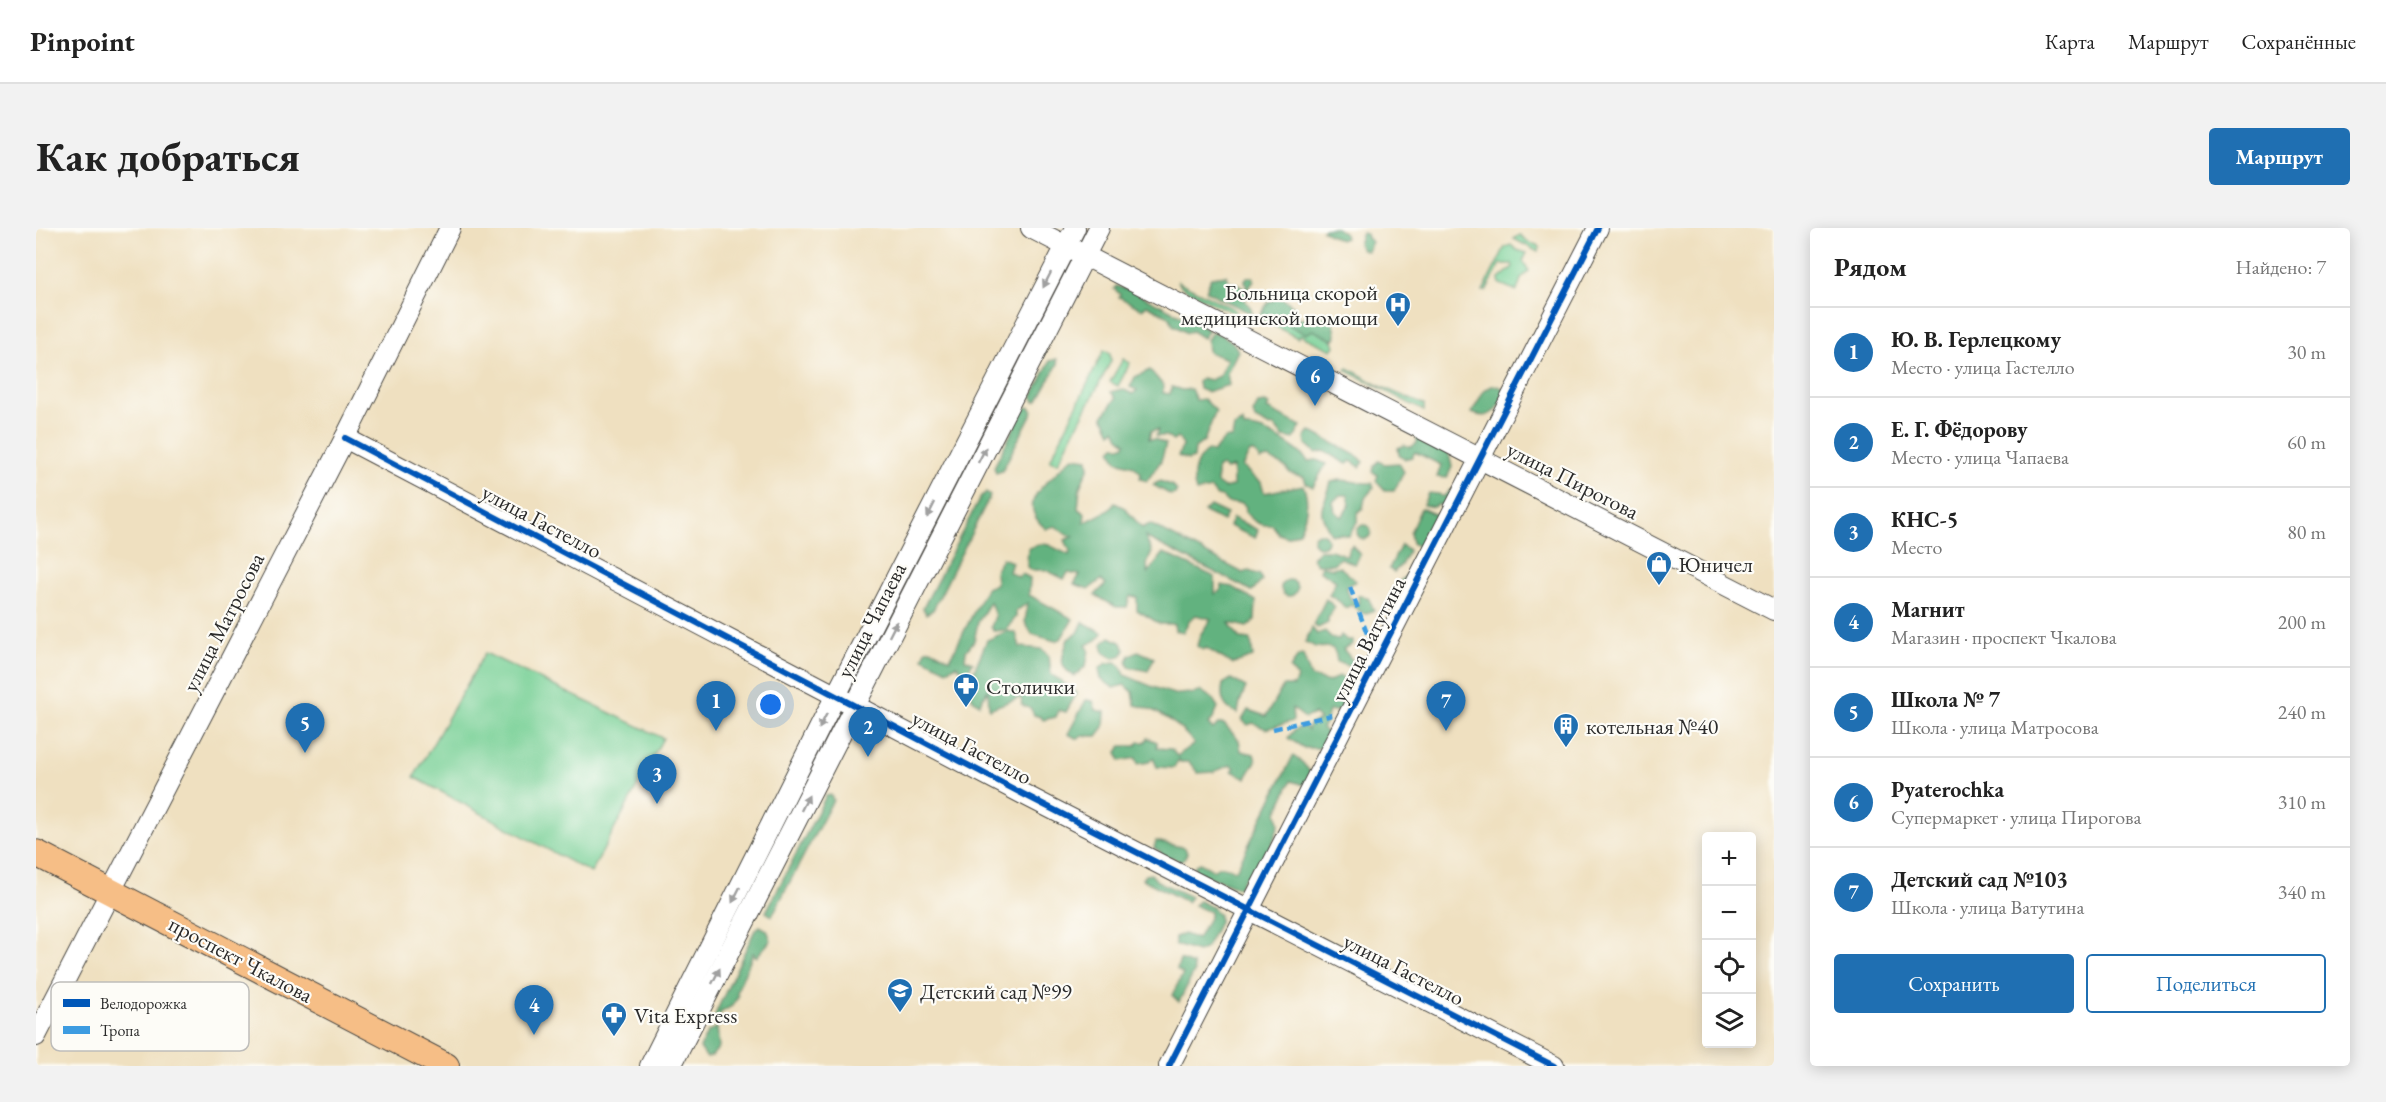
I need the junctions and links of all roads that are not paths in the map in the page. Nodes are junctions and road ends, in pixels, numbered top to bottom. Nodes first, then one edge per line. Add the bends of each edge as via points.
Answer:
1 (450, 228) edge
2 (1031, 228) edge
3 (1075, 228) edge
4 (1099, 228) edge
5 (1598, 228) edge
6 (1066, 246) junction
7 (1084, 255) junction
8 (345, 438) junction
9 (1481, 460) junction
10 (1774, 610) edge
11 (836, 696) junction
12 (854, 706) junction
13 (36, 853) edge
14 (110, 891) junction
15 (1250, 910) junction
16 (64, 982) edge
17 (51, 1007) edge
18 (36, 1036) edge
19 (446, 1066) edge
20 (650, 1066) edge
21 (671, 1066) edge
22 (1169, 1066) edge
23 (1554, 1066) edge

1 - 8 street, улица Матросова
2 - 6 street, улица Пирогова
3 - 6 street
4 - 7 street, улица Чапаева
5 - 9 street, улица Ватутина
6 - 7 street, улица Пирогова
6 -> 11 street
7 - 9 street, улица Пирогова
12 -> 7 street, улица Чапаева
8 - 11 street, улица Гастелло
8 - 14 street, улица Матросова
9 - 10 street, улица Пирогова
9 - 15 street, улица Ватутина
11 - 12 street, улица Гастелло
11 -> 20 street
12 - 15 street, улица Гастелло
21 -> 12 street, улица Чапаева
13 - 14 main road, проспект Чкалова
14 - 16 street, улица Матросова
14 - 19 main road, проспект Чкалова
15 - 22 street, улица Ватутина
15 - 23 street, улица Гастелло
17 - 18 street, улица Матросова

